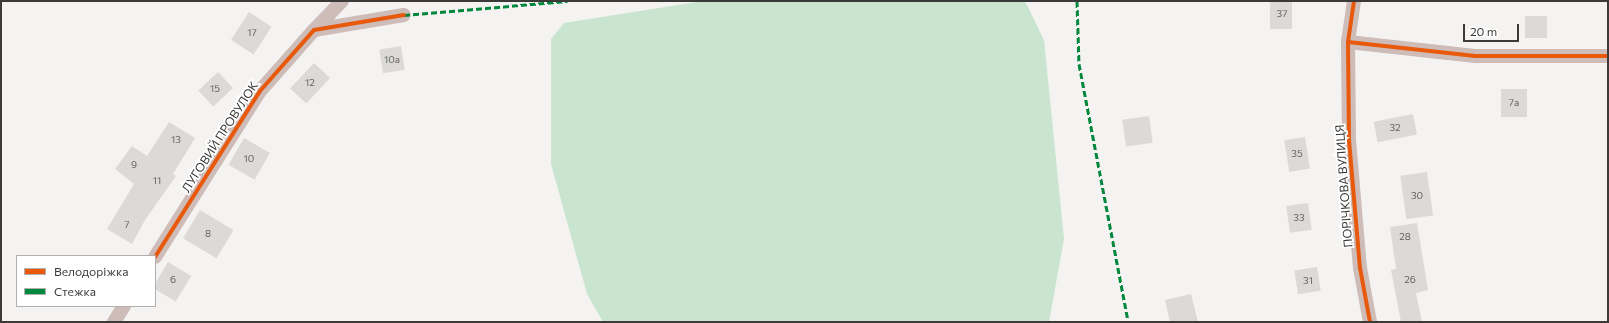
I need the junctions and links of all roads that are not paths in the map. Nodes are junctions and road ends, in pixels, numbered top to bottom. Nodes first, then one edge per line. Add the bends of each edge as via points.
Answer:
1 (342, 1) edge
2 (1354, 1) edge
3 (404, 15) dead end
4 (314, 30) junction
5 (1348, 42) junction
6 (1608, 56) edge
7 (156, 255) edge
8 (123, 307) edge
9 (114, 322) edge
10 (1370, 322) edge

1 - 4 street, ЛУГОВИЙ ПРОВУЛОК
2 - 5 street, ПОРІЧКОВА ВУЛИЦЯ
3 - 4 street
4 - 7 street, ЛУГОВИЙ ПРОВУЛОК via 260,91
5 - 6 street via 1474,56
5 - 10 street, ПОРІЧКОВА ВУЛИЦЯ via 1349,140 1360,268
8 - 9 street

